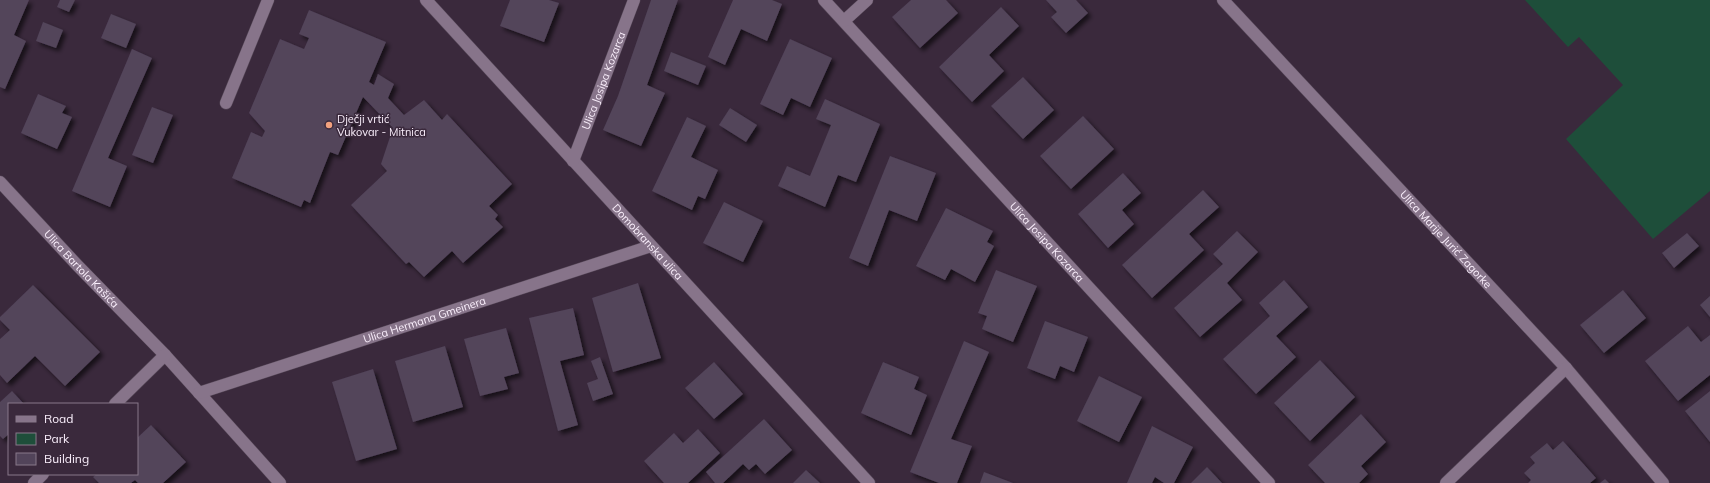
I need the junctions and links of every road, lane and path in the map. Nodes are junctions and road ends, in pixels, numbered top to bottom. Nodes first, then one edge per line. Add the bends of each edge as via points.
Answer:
1 (268, 0) edge
2 (426, 0) edge
3 (634, 0) edge
4 (824, 0) edge
5 (867, 0) edge
6 (1223, 0) edge
7 (844, 21) junction
8 (226, 103) dead end
9 (573, 161) junction
10 (0, 182) edge
11 (651, 246) junction
12 (165, 355) junction
13 (1566, 368) junction
14 (199, 393) junction
15 (116, 403) edge
16 (42, 475) edge
17 (34, 483) edge
18 (280, 483) edge
19 (869, 483) edge
20 (1269, 483) edge
21 (1446, 483) edge
22 (1663, 483) edge

1 - 8 street
2 - 9 street, Domobranska ulica
3 - 9 street, Ulica Josipa Kozarca
4 - 7 street, Ulica Josipa Kozarca
5 - 7 street
6 - 13 street, Ulica Marije Jurić Zagorke
7 - 20 street, Ulica Josipa Kozarca
9 - 11 street, Domobranska ulica
10 - 12 street, Ulica Bartola Kašića
11 - 14 street, Ulica Hermana Gmeinera
11 - 19 street, Domobranska ulica
12 - 14 street, Ulica Bartola Kašića
12 - 15 street
13 - 21 street
13 - 22 street, Ulica Marije Jurić Zagorke
14 - 18 street, Ulica Bartola Kašića
16 - 17 street

